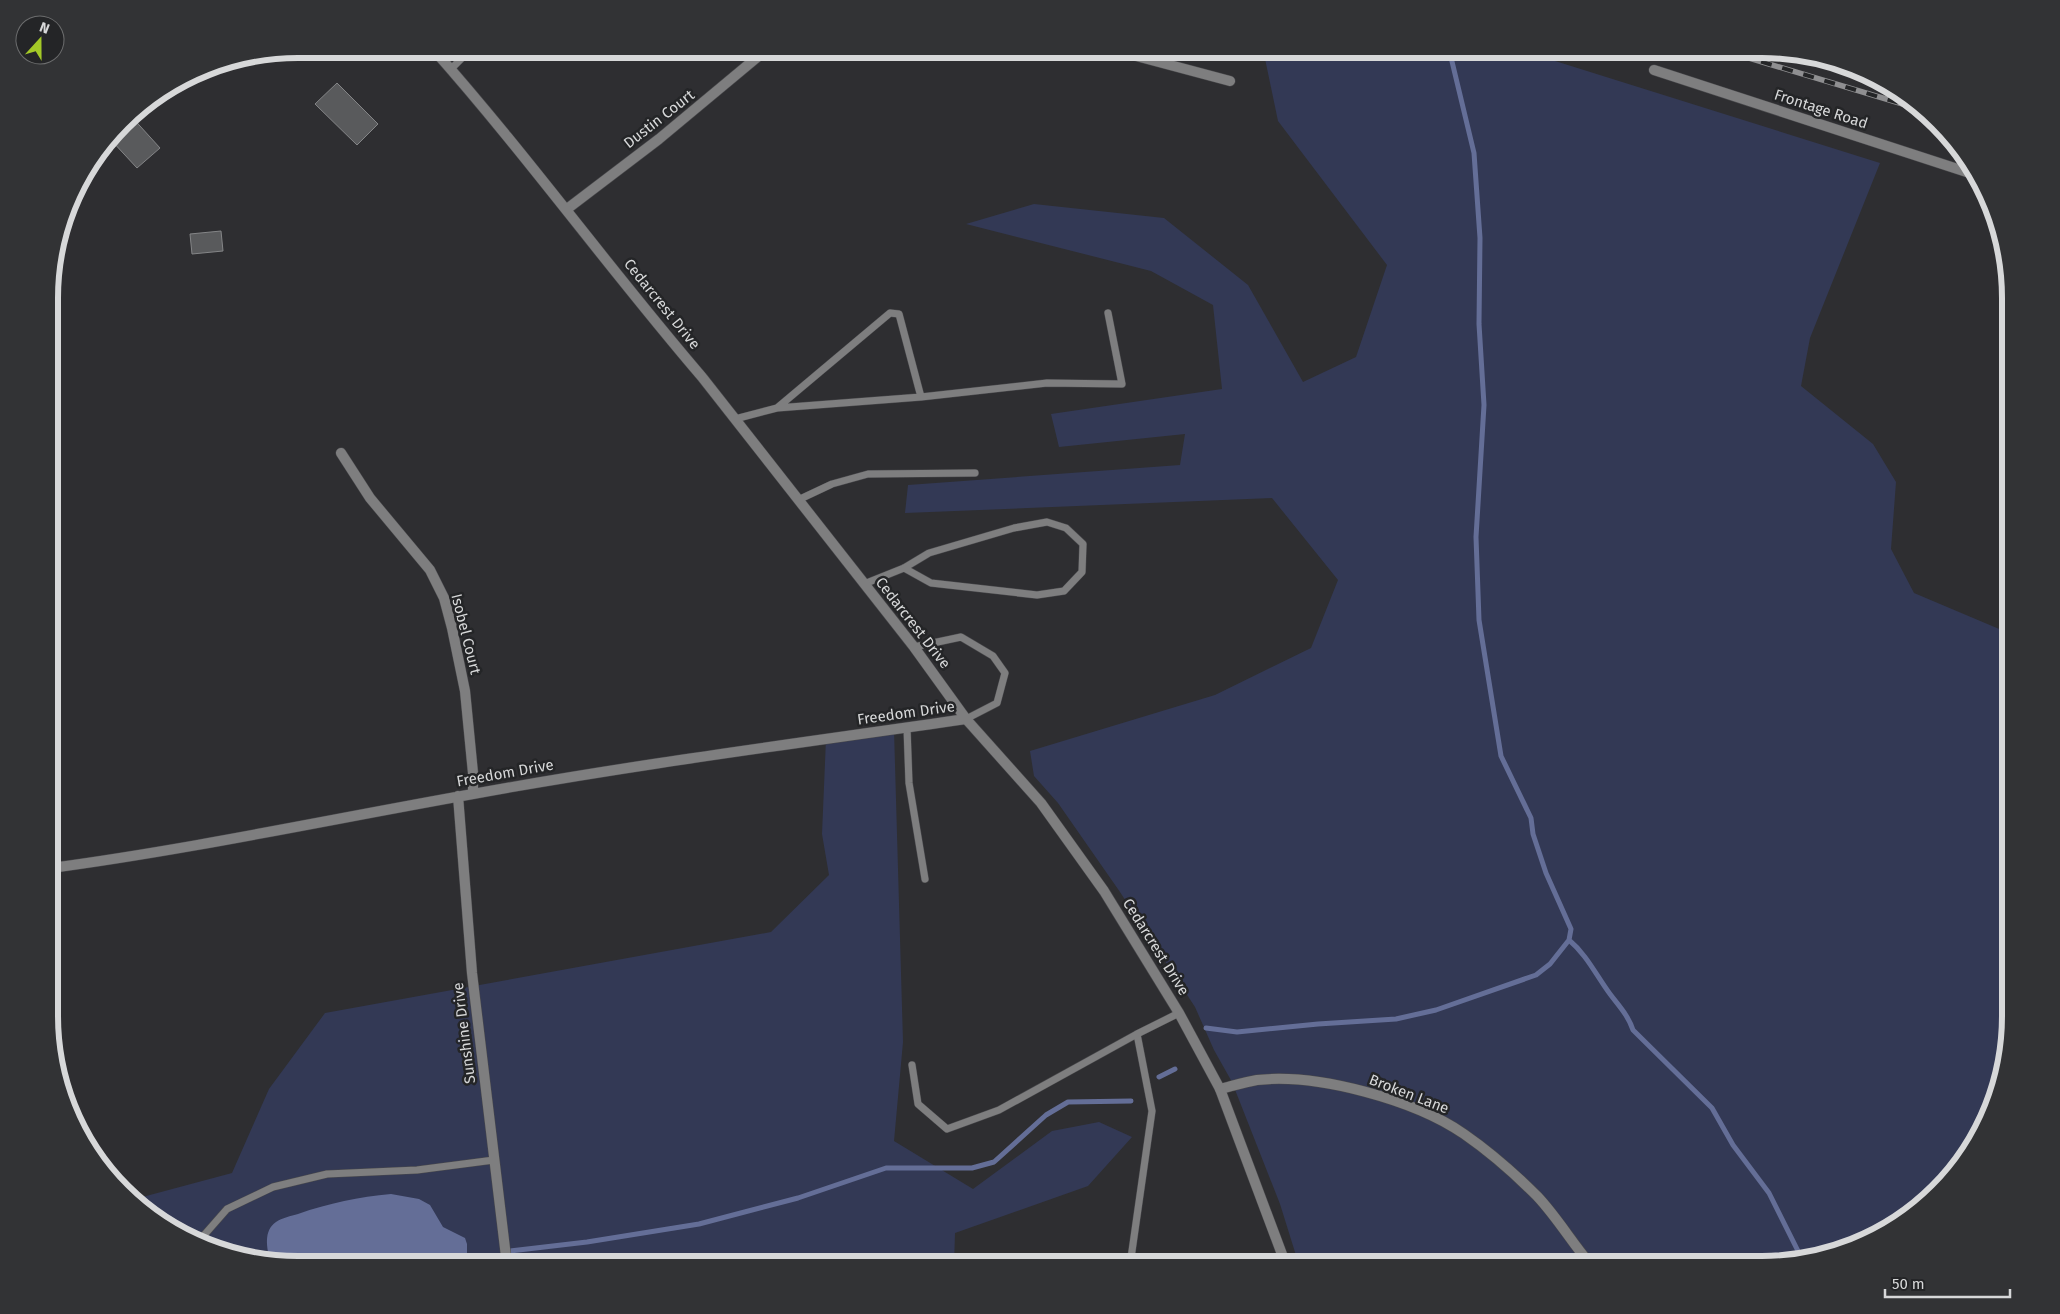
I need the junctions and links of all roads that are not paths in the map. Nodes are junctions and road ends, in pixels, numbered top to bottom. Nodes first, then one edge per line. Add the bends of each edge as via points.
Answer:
1 (441, 58) edge
2 (462, 58) edge
3 (756, 58) edge
4 (1144, 58) edge
5 (451, 69) junction
6 (1654, 70) dead end
7 (1230, 81) dead end
8 (1967, 172) edge
9 (566, 209) junction
10 (1108, 313) dead end
11 (921, 397) junction
12 (777, 408) junction
13 (735, 419) junction
14 (341, 453) dead end
15 (975, 473) dead end
16 (798, 500) junction
17 (904, 568) junction
18 (864, 584) junction
19 (914, 646) junction
20 (966, 719) junction
21 (906, 728) junction
22 (473, 794) junction
23 (458, 796) junction
24 (58, 867) edge
25 (925, 879) dead end
26 (1179, 1013) junction
27 (1137, 1034) junction
28 (912, 1065) dead end
29 (1220, 1089) junction
30 (494, 1160) junction
31 (203, 1237) edge
32 (506, 1256) edge
33 (1131, 1256) edge
34 (1283, 1256) edge
35 (1584, 1256) edge

1 - 5 street, Cedarcrest Drive
2 - 5 lane
3 - 9 street, Dustin Court via 659,139
4 - 7 street
5 - 9 street, Cedarcrest Drive
6 - 8 street, Frontage Road
9 - 13 street, Cedarcrest Drive
10 - 11 lane via 1122,384 1047,383
11 - 12 lane
11 - 12 lane via 899,314 890,312
12 - 13 lane
13 - 16 street, Cedarcrest Drive
14 - 22 street, Isobel Court via 370,498 430,570 444,598 465,691
15 - 16 lane via 868,474 832,484
16 - 18 street, Cedarcrest Drive
17 - 17 lane via 929,553 1014,528 1047,522 1066,528 1083,544 1082,572 1064,592 1037,595 931,583
17 - 18 lane
18 - 19 street, Cedarcrest Drive
19 - 20 street, Cedarcrest Drive
19 - 20 lane via 961,637 993,656 1005,673 997,704
20 - 21 street, Freedom Drive
20 - 26 street, Cedarcrest Drive via 1041,803 1104,892
21 - 22 street, Freedom Drive via 683,759
21 - 25 lane via 909,783
22 - 23 street, Freedom Drive
23 - 24 street, Freedom Drive via 147,854
23 - 30 street, Sunshine Drive via 472,972
26 - 27 lane
26 - 29 street, Cedarcrest Drive
27 - 28 lane via 999,1110 947,1129 918,1104
27 - 33 lane via 1152,1111
29 - 34 street, Cedarcrest Drive
29 - 35 street, Broken Lane via 1257,1080 1319,1083 1350,1088 1423,1112 1464,1134 1536,1195
30 - 31 lane via 417,1170 327,1174 273,1187 227,1209
30 - 32 street, Sunshine Drive

